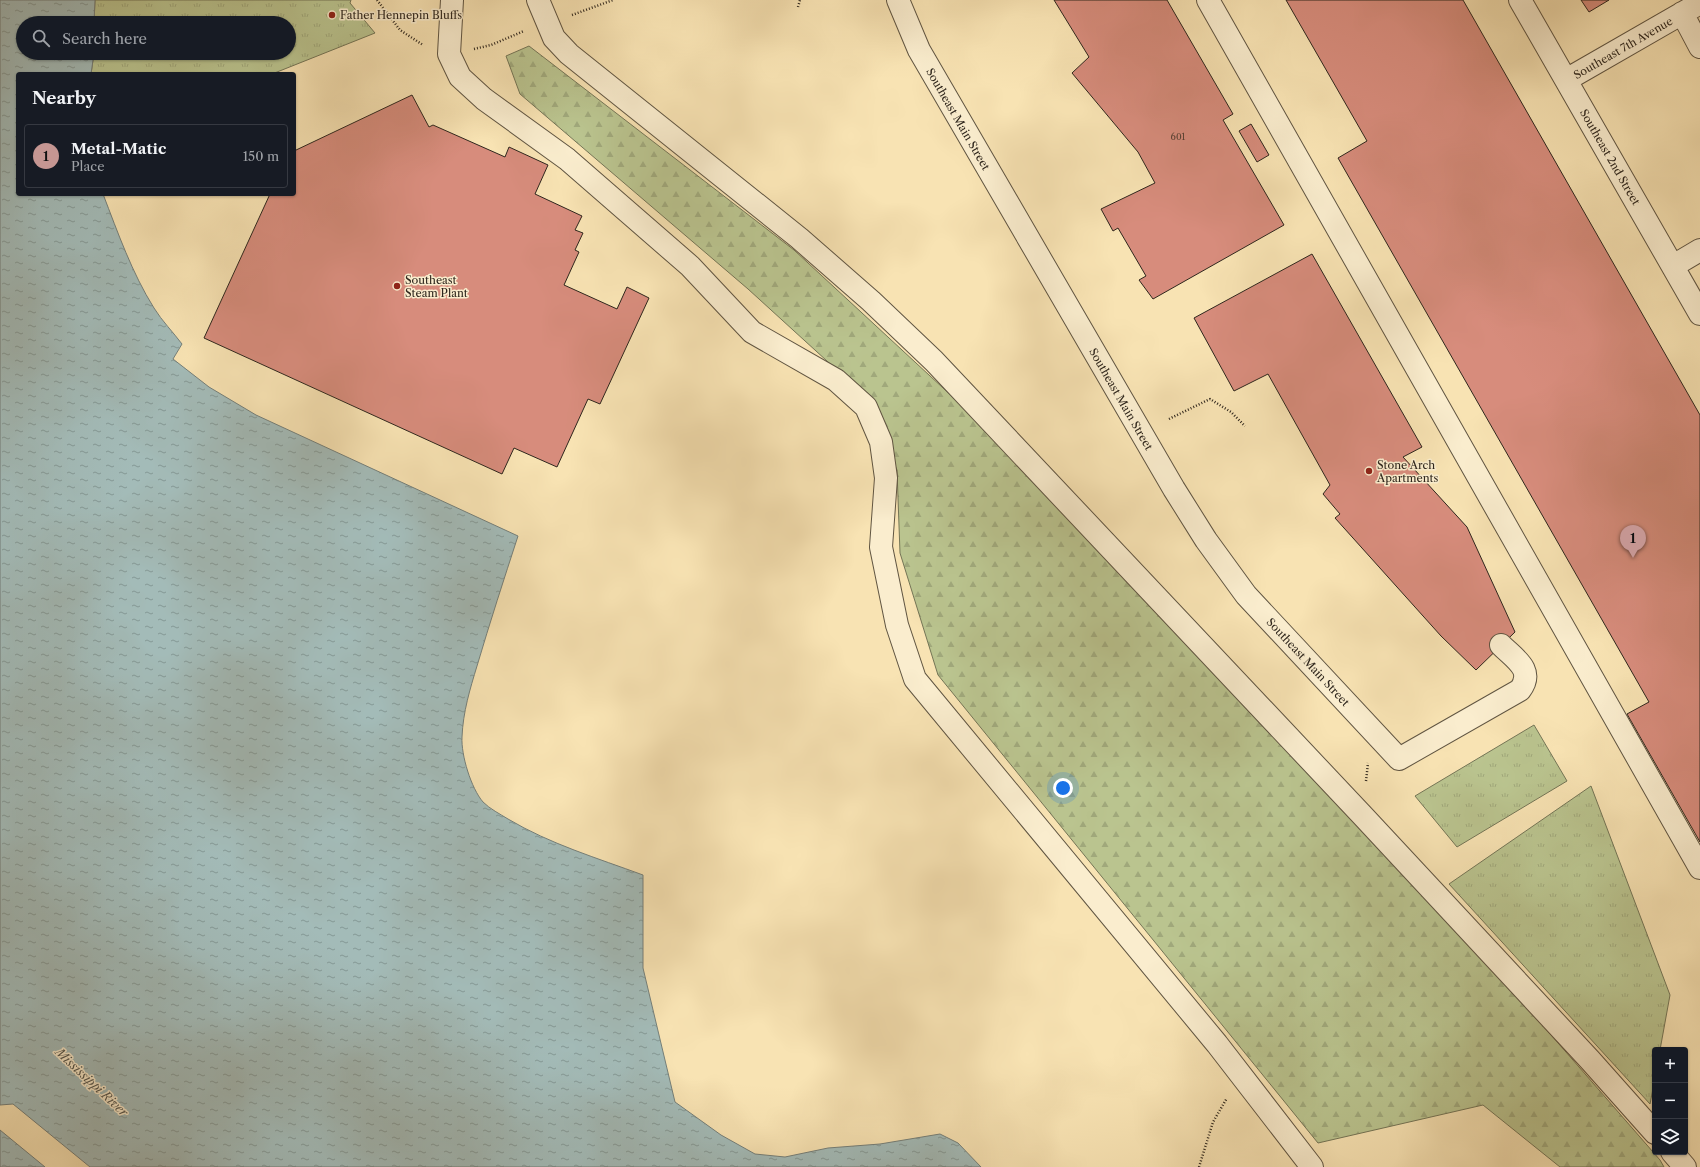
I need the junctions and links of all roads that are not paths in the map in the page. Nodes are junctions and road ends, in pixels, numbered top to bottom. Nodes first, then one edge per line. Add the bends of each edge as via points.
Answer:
1 (452, 0) edge
2 (538, 0) edge
3 (898, 0) edge
4 (1208, 0) edge
5 (1520, 0) edge
6 (1691, 8) edge
7 (1700, 47) edge
8 (1566, 80) junction
9 (1700, 250) edge
10 (1672, 266) junction
11 (1700, 314) edge
12 (1501, 645) dead end
13 (1700, 868) edge
14 (1652, 1130) edge
15 (1675, 1155) edge
16 (1312, 1167) edge
17 (1685, 1167) edge

1 - 16 street via 449,54 460,77 484,99 578,169 690,266 752,332 836,380 866,407 880,442 886,478 883,554 897,625 915,679 1207,1032
2 - 14 street via 554,38 569,54 799,238 934,361 1364,816
3 - 12 street, Southeast Main Street via 930,71 1206,540 1246,595 1399,759 1520,690 1526,683 1526,674 1522,666
4 - 13 street
5 - 8 street, Southeast 2nd Street
6 - 7 street
6 - 8 street, Southeast 7th Avenue
8 - 10 street, Southeast 2nd Street
9 - 10 street
10 - 11 street, Southeast 2nd Street
15 - 17 street

